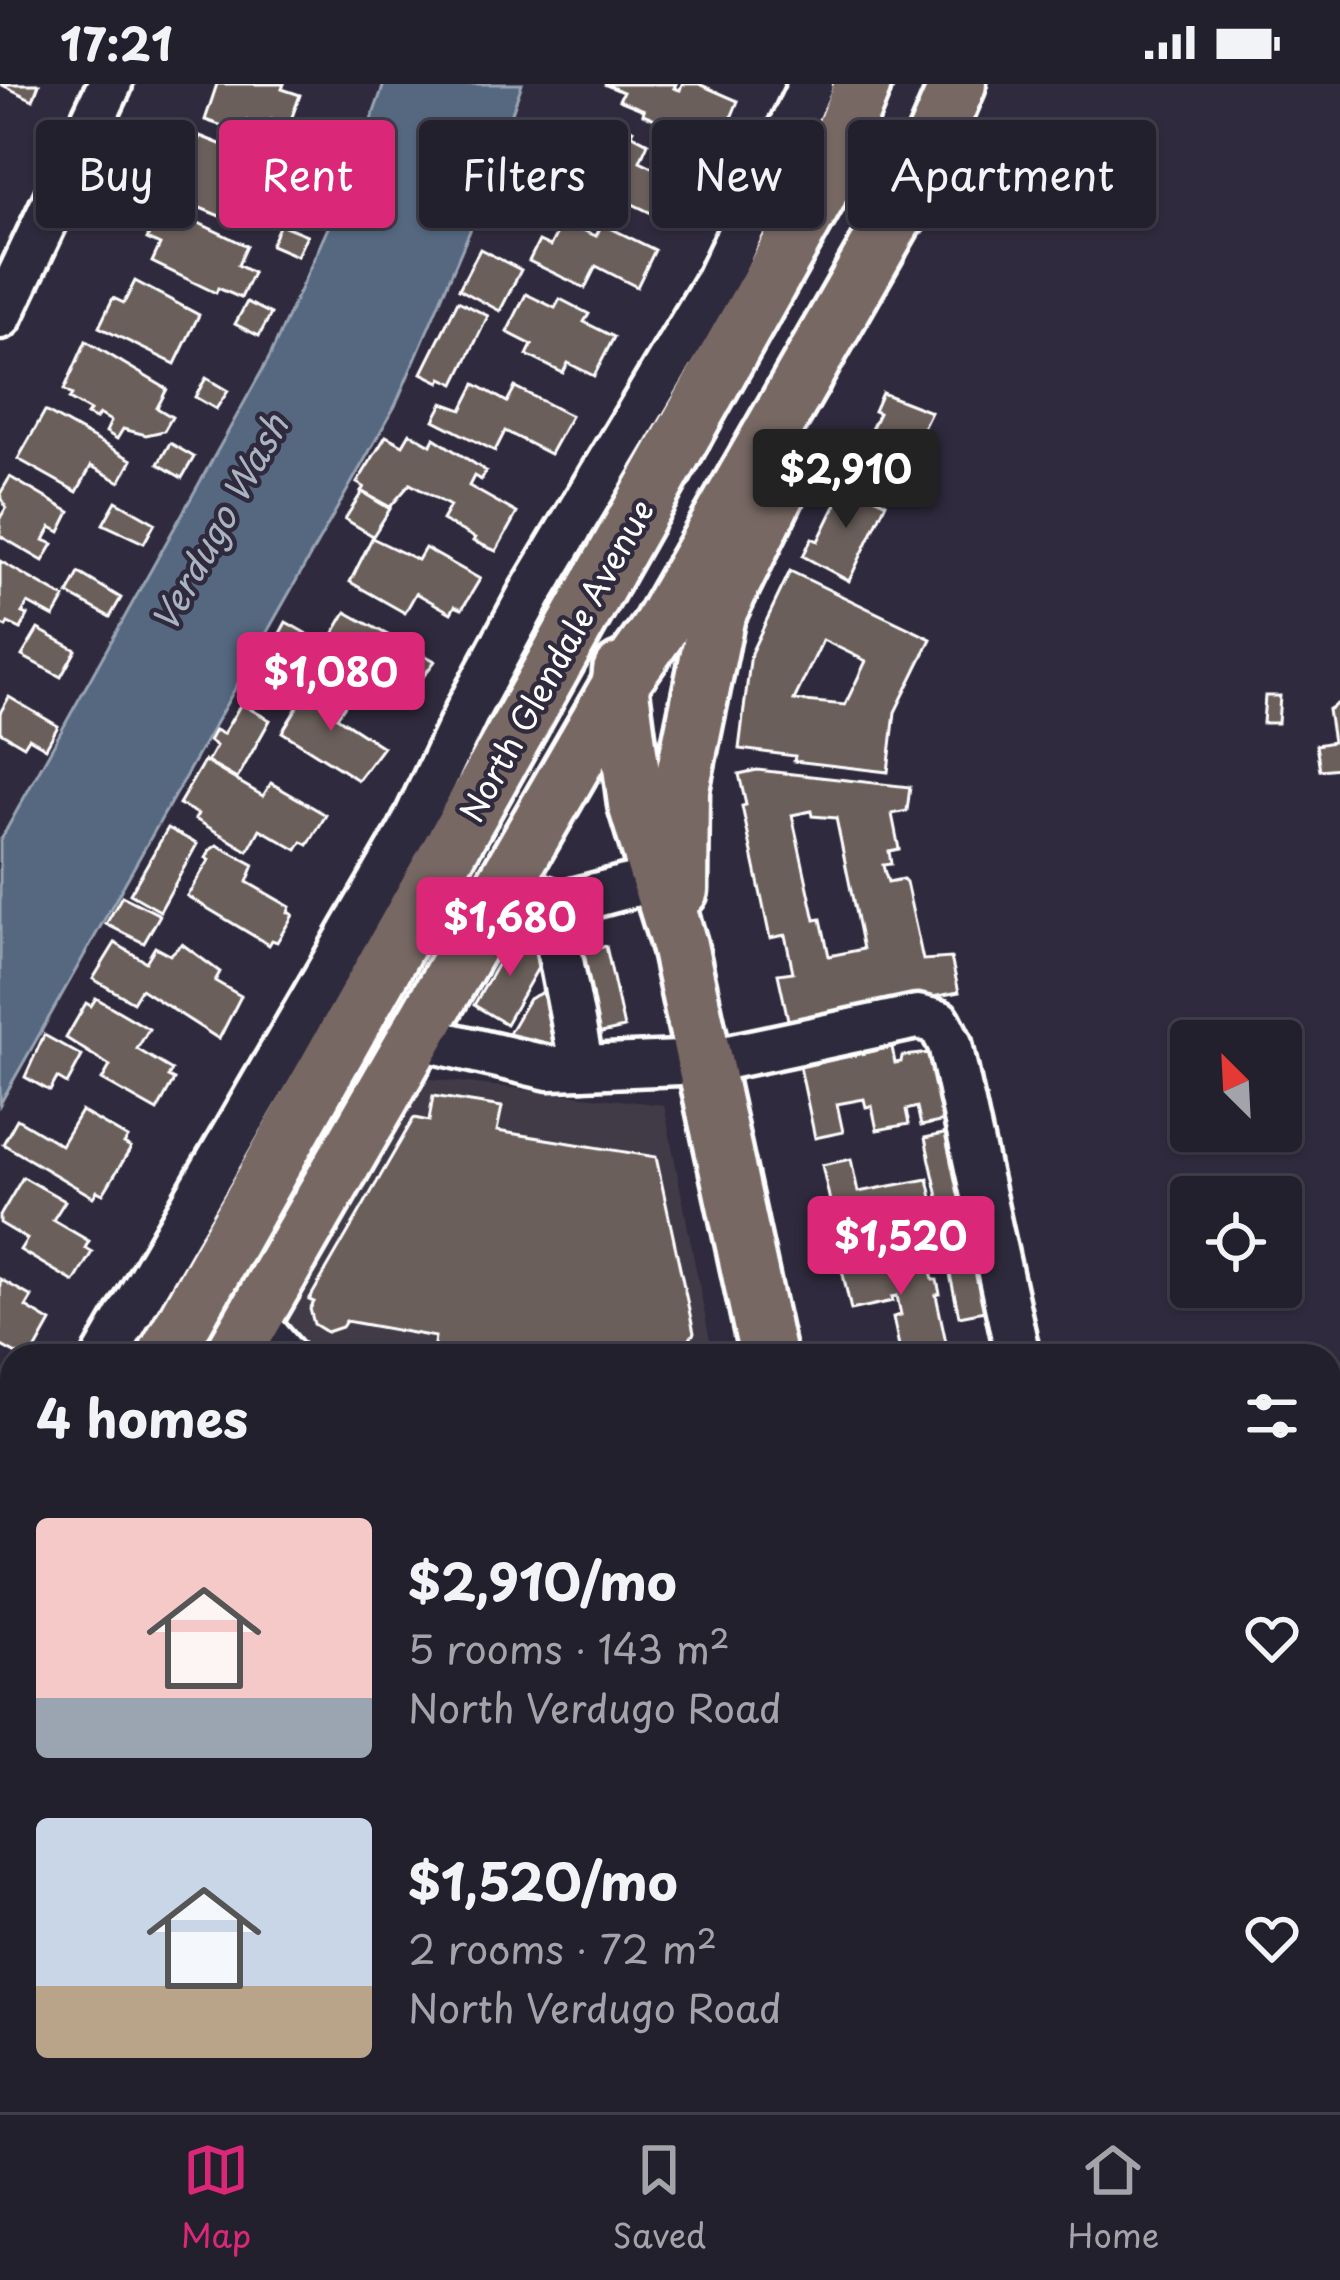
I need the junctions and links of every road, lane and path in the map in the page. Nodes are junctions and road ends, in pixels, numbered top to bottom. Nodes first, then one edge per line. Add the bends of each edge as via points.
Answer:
1 (110, 84) edge
2 (811, 84) edge
3 (863, 84) edge
4 (890, 84) edge
5 (958, 84) edge
6 (943, 120) edge
7 (889, 228) edge
8 (895, 228) edge
9 (0, 317) edge
10 (620, 685) junction
11 (659, 878) junction
12 (504, 884) junction
13 (562, 904) junction
14 (679, 945) junction
15 (416, 1037) junction
16 (705, 1062) junction
17 (582, 1067) junction
18 (194, 1305) junction
19 (112, 1344) edge
20 (172, 1344) edge
21 (245, 1344) edge
22 (251, 1344) edge
23 (765, 1344) edge
24 (1015, 1344) edge

1 - 9 street
2 - 19 street via 717,281 542,575 410,833
3 - 18 main road, North Glendale Avenue via 818,195
4 - 10 main road via 832,226 631,596
5 - 6 main road
7 - 10 main road, North Glendale Avenue
8 - 14 main road via 717,615 681,789
10 - 11 main road via 637,804
10 - 12 main road, North Glendale Avenue
11 - 13 street
11 - 14 main road
12 - 13 street
12 - 15 main road, North Glendale Avenue
13 - 17 street via 558,944
14 - 16 main road
15 - 17 street via 549,1068
15 - 22 main road, North Glendale Avenue
16 - 17 street
16 - 23 main road
16 - 24 street via 917,1017 939,1022
18 - 20 main road, North Glendale Avenue
18 - 21 main road

